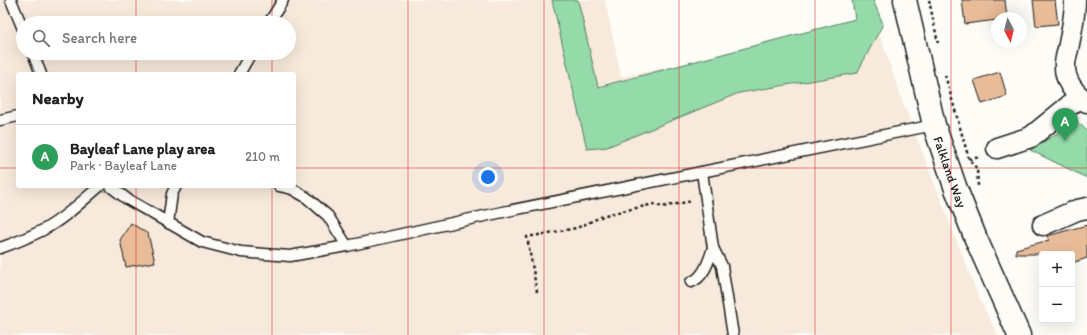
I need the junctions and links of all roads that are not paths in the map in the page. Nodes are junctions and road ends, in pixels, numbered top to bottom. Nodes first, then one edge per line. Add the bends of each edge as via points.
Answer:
1 (11, 0) edge
2 (282, 0) edge
3 (905, 0) edge
4 (1075, 0) edge
5 (18, 16) edge
6 (273, 16) edge
7 (35, 60) edge
8 (248, 60) edge
9 (40, 72) edge
10 (240, 72) edge
11 (1083, 99) edge
12 (16, 116) edge
13 (0, 120) edge
14 (934, 125) junction
15 (997, 148) dead end
16 (702, 172) junction
17 (98, 188) edge
18 (113, 188) edge
19 (175, 188) edge
20 (288, 188) edge
21 (1087, 208) edge
22 (168, 223) junction
23 (1043, 225) dead end
24 (347, 246) junction
25 (0, 248) edge
26 (712, 248) junction
27 (692, 282) dead end
28 (733, 335) edge
29 (1019, 335) edge

1 - 5 lane
2 - 6 lane
3 - 14 street, Falkland Way
4 - 11 street via 1065,66 1069,83
7 - 9 lane
8 - 10 lane
11 - 15 street via 1031,137
12 - 13 lane
14 - 16 lane
14 - 29 street, Falkland Way via 956,190
16 - 24 lane
16 - 26 lane
17 - 25 lane via 45,230
18 - 22 lane
19 - 22 lane
20 - 24 lane via 306,197 328,216
21 - 23 street
22 - 24 lane via 202,242 241,252 290,256
26 - 27 lane via 707,264
26 - 28 lane via 722,266

